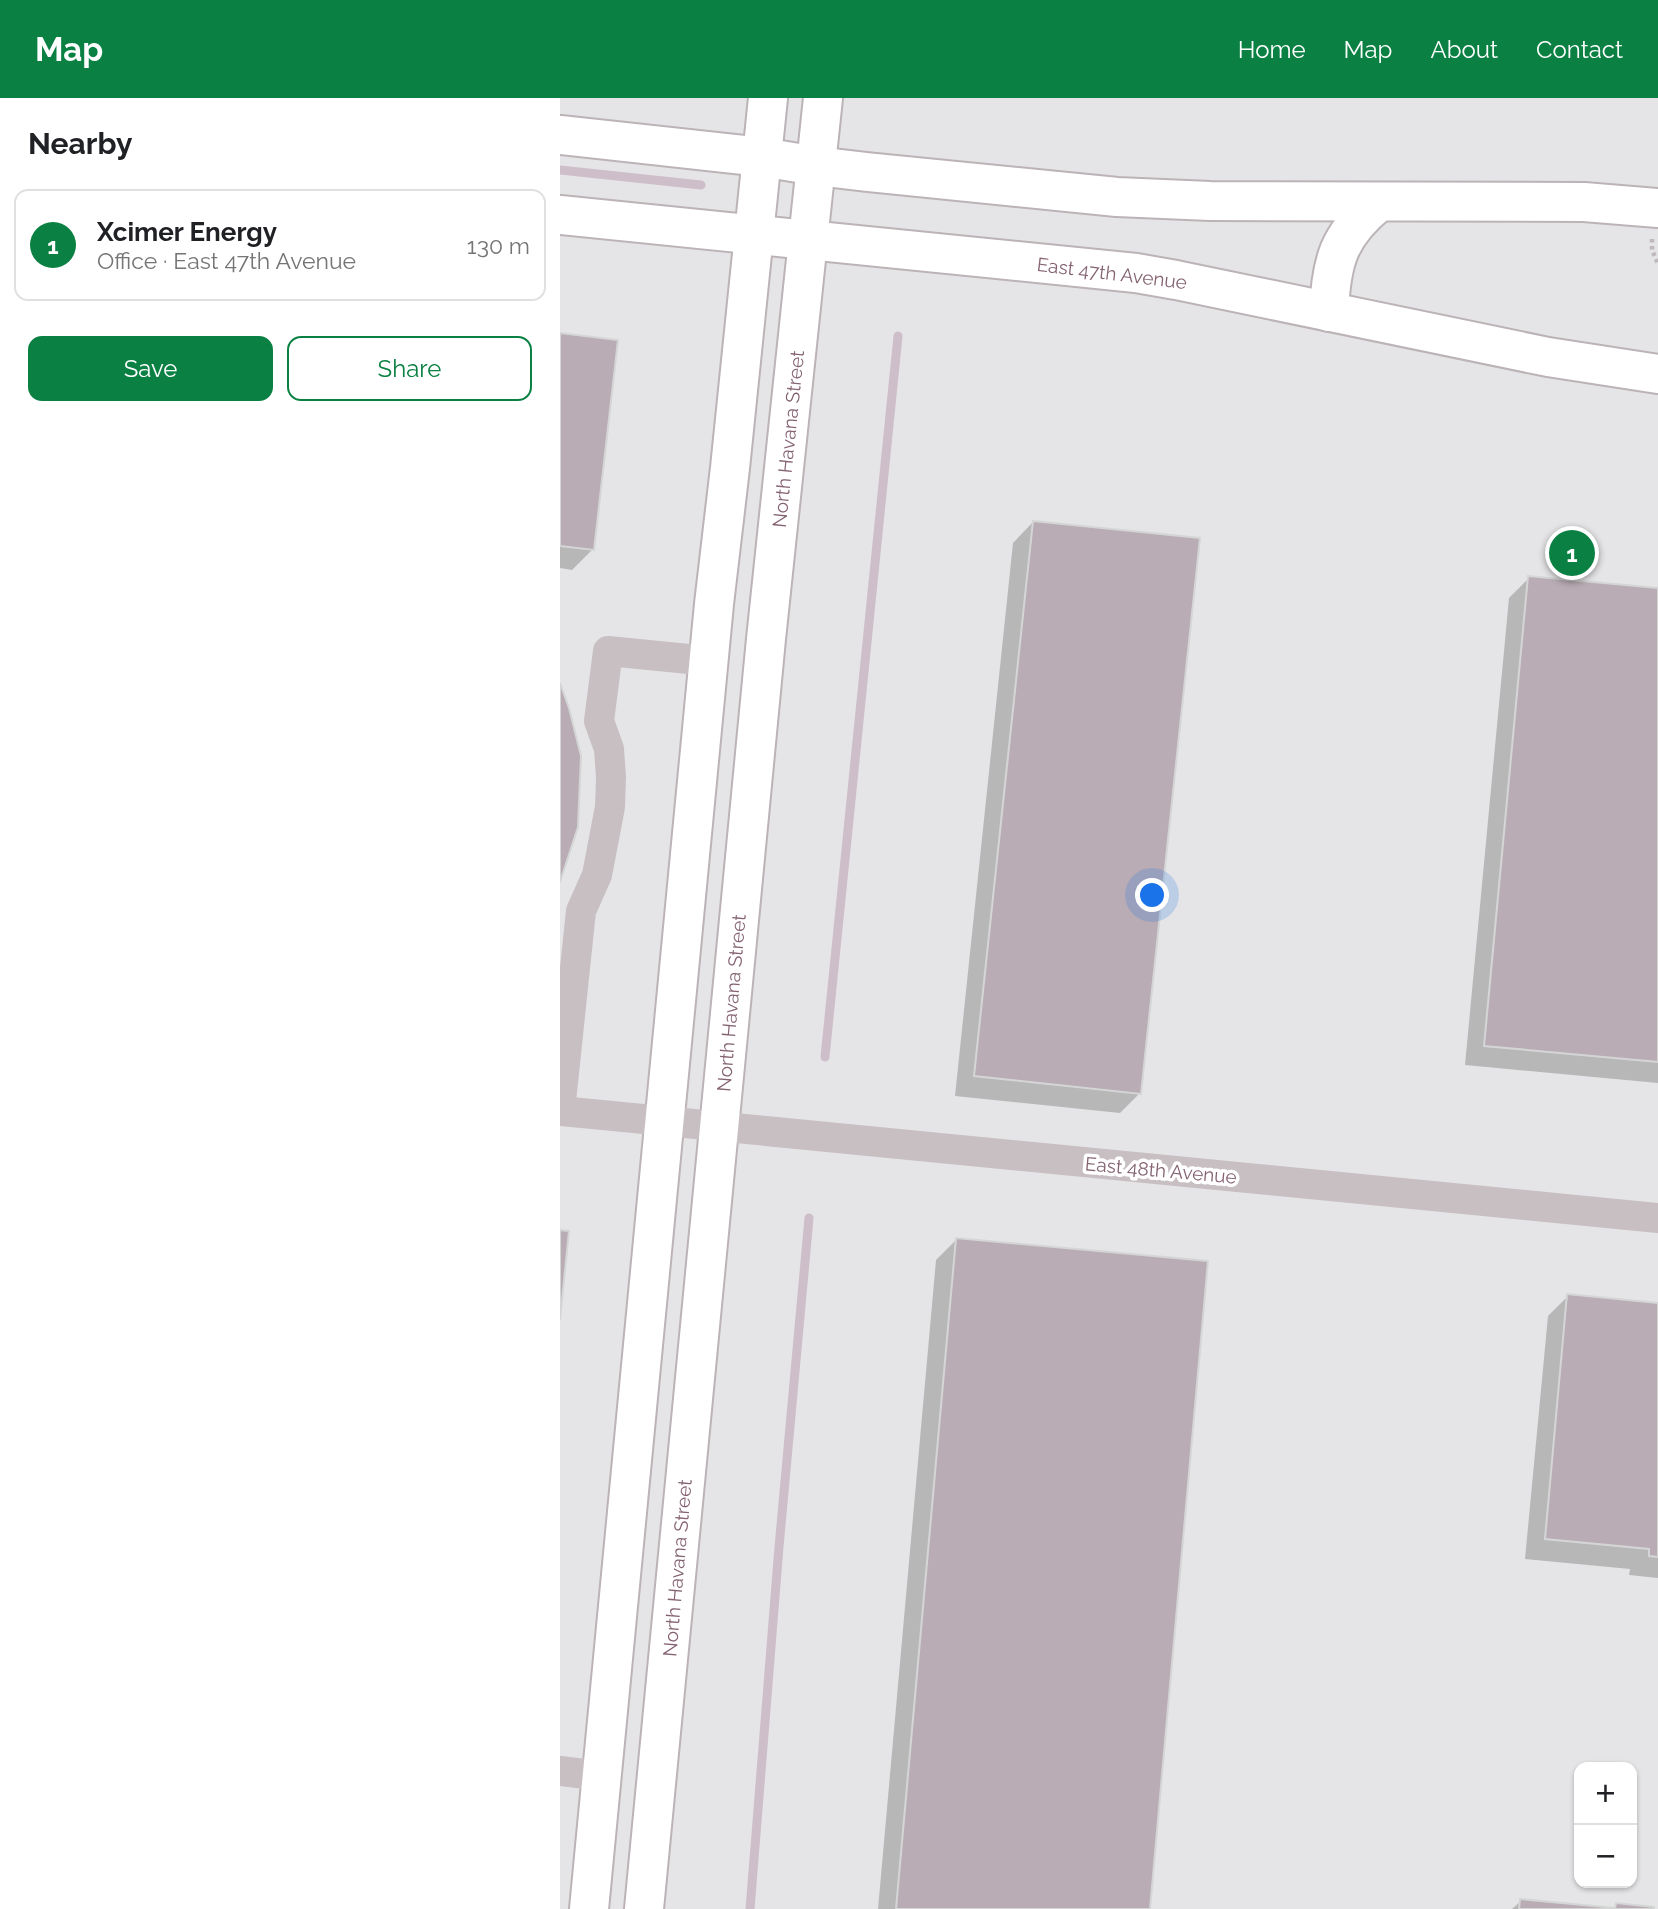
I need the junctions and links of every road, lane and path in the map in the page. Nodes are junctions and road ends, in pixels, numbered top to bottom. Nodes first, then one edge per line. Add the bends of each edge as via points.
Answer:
1 (768, 98) edge
2 (823, 98) edge
3 (560, 135) edge
4 (762, 157) junction
5 (816, 166) junction
6 (1379, 202) junction
7 (560, 215) edge
8 (1655, 220) edge
9 (753, 234) junction
10 (809, 240) junction
11 (1658, 264) edge
12 (1329, 312) junction
13 (1658, 374) edge
14 (709, 661) junction
15 (561, 1111) edge
16 (664, 1122) junction
17 (719, 1128) junction
18 (1658, 1218) edge
19 (560, 1771) edge
20 (601, 1776) junction
21 (589, 1909) edge
22 (644, 1909) edge

1 - 4 main road
2 - 5 main road, North Havana Street
3 - 4 main road
4 - 5 main road
4 - 9 main road
5 - 6 main road via 1117,197
5 - 10 main road, North Havana Street
6 - 8 main road via 1584,202
6 - 12 main road via 1339,250 1333,265
7 - 9 main road, East 47th Avenue
8 - 11 path via 1652,250
9 - 10 main road, East 47th Avenue
9 - 14 main road
10 - 12 main road, East 47th Avenue via 1136,273
10 - 17 main road, North Havana Street
12 - 13 main road, East 47th Avenue via 1548,357
14 - 15 street via 608,651 600,721 608,749 610,807 597,875 581,911
14 - 16 main road
15 - 16 street, East 48th Avenue
16 - 17 street, East 48th Avenue
16 - 20 main road
17 - 18 street, East 48th Avenue
17 - 22 main road, North Havana Street
19 - 20 street
20 - 21 main road

